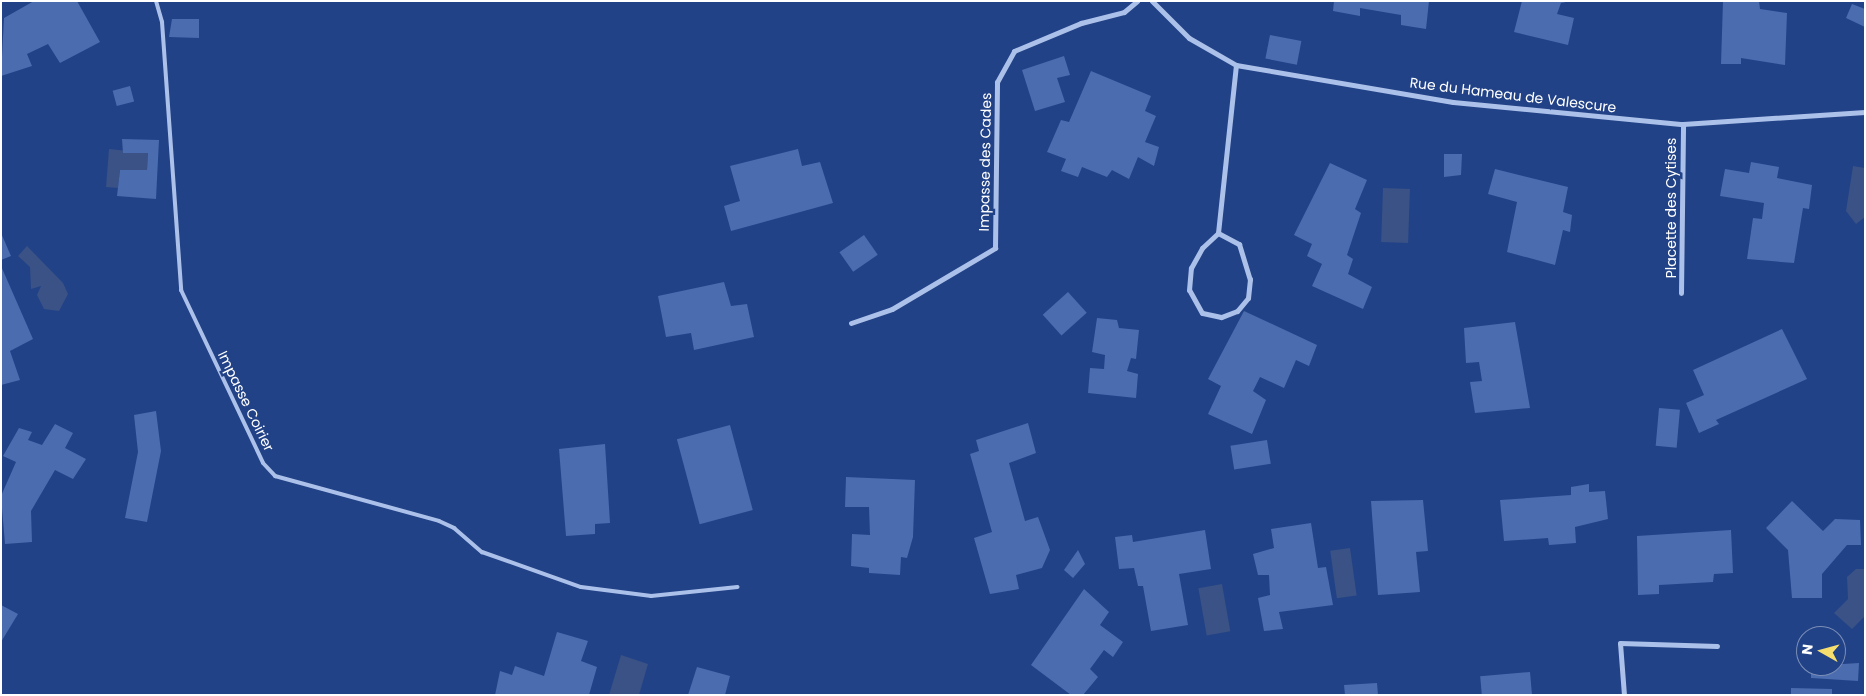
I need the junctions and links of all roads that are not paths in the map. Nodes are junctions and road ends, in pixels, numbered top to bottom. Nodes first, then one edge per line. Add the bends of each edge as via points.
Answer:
1 (156, 1) edge
2 (1137, 1) edge
3 (1152, 1) edge
4 (1236, 65) junction
5 (1865, 112) edge
6 (1682, 124) junction
7 (1218, 233) junction
8 (1681, 293) dead end
9 (851, 323) dead end
10 (738, 588) dead end
11 (1717, 646) dead end
12 (1624, 695) edge

1 - 10 lane, Impasse Coirier via 162,22 181,290 263,463 274,476 439,521 454,528 482,552 581,587 651,596
2 - 9 street, Impasse des Cades via 1124,12 1082,23 1014,51 997,82 995,248 892,309
3 - 4 street, Rue du Hameau de Valescure via 1189,38
4 - 6 street, Rue du Hameau de Valescure via 1454,102
4 - 7 street
5 - 6 street, Rue du Hameau de Valescure
6 - 8 street, Placette des Cytises
7 - 7 street via 1202,248 1191,268 1189,290 1202,313 1221,317 1237,311 1248,298 1250,279 1239,244
11 - 12 street via 1620,643

